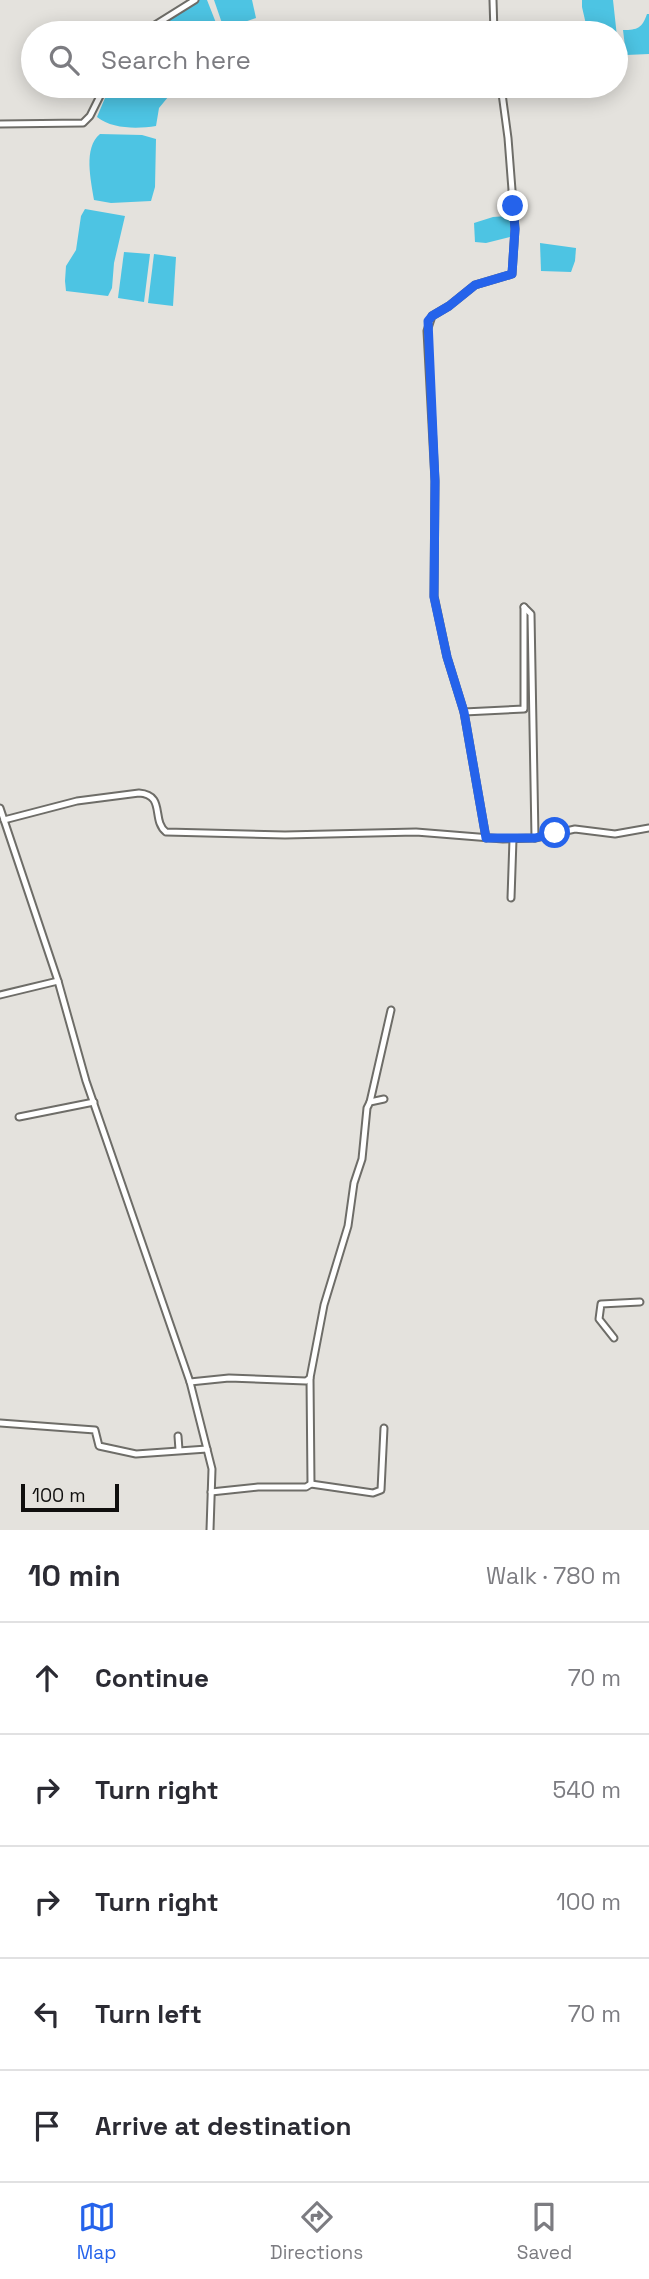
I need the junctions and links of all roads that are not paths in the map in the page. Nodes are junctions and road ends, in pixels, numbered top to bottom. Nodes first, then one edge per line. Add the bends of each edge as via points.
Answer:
1 (195, 0) edge
2 (493, 0) edge
3 (161, 21) edge
4 (494, 21) edge
5 (99, 98) edge
6 (503, 98) edge
7 (0, 124) edge
8 (464, 712) junction
9 (0, 808) edge
10 (4, 820) junction
11 (649, 828) edge
12 (486, 838) junction
13 (535, 838) junction
14 (513, 839) junction
15 (511, 898) dead end
16 (58, 981) junction
17 (0, 995) edge
18 (391, 1010) dead end
19 (384, 1099) dead end
20 (94, 1102) junction
21 (370, 1102) junction
22 (19, 1116) dead end
23 (640, 1302) dead end
24 (614, 1338) dead end
25 (310, 1378) junction
26 (190, 1382) junction
27 (0, 1423) edge
28 (384, 1428) dead end
29 (178, 1436) dead end
30 (207, 1449) junction
31 (179, 1450) junction
32 (311, 1484) junction
33 (211, 1492) junction
34 (210, 1530) edge

1 - 3 street
2 - 4 street
5 - 7 street via 83,123
6 - 8 street via 515,229 512,274 475,285 432,316 427,331 435,481 434,597
8 - 12 street
8 - 13 street via 524,709 524,607 531,614
9 - 10 street
10 - 12 street via 77,801 139,793 153,798 166,832 416,832
10 - 16 street
11 - 13 street via 615,835 575,829
12 - 14 street
13 - 14 street
14 - 15 street
16 - 17 street
16 - 20 street
18 - 21 street
19 - 21 street
20 - 22 street
20 - 26 street
21 - 25 street via 348,1226 324,1305
23 - 24 street via 601,1304 599,1319
25 - 26 street
25 - 32 street
26 - 30 street
27 - 31 street via 95,1430 99,1446 122,1452
28 - 32 street via 381,1490 373,1493
29 - 31 street
30 - 31 street
30 - 33 street
32 - 33 street
33 - 34 street

